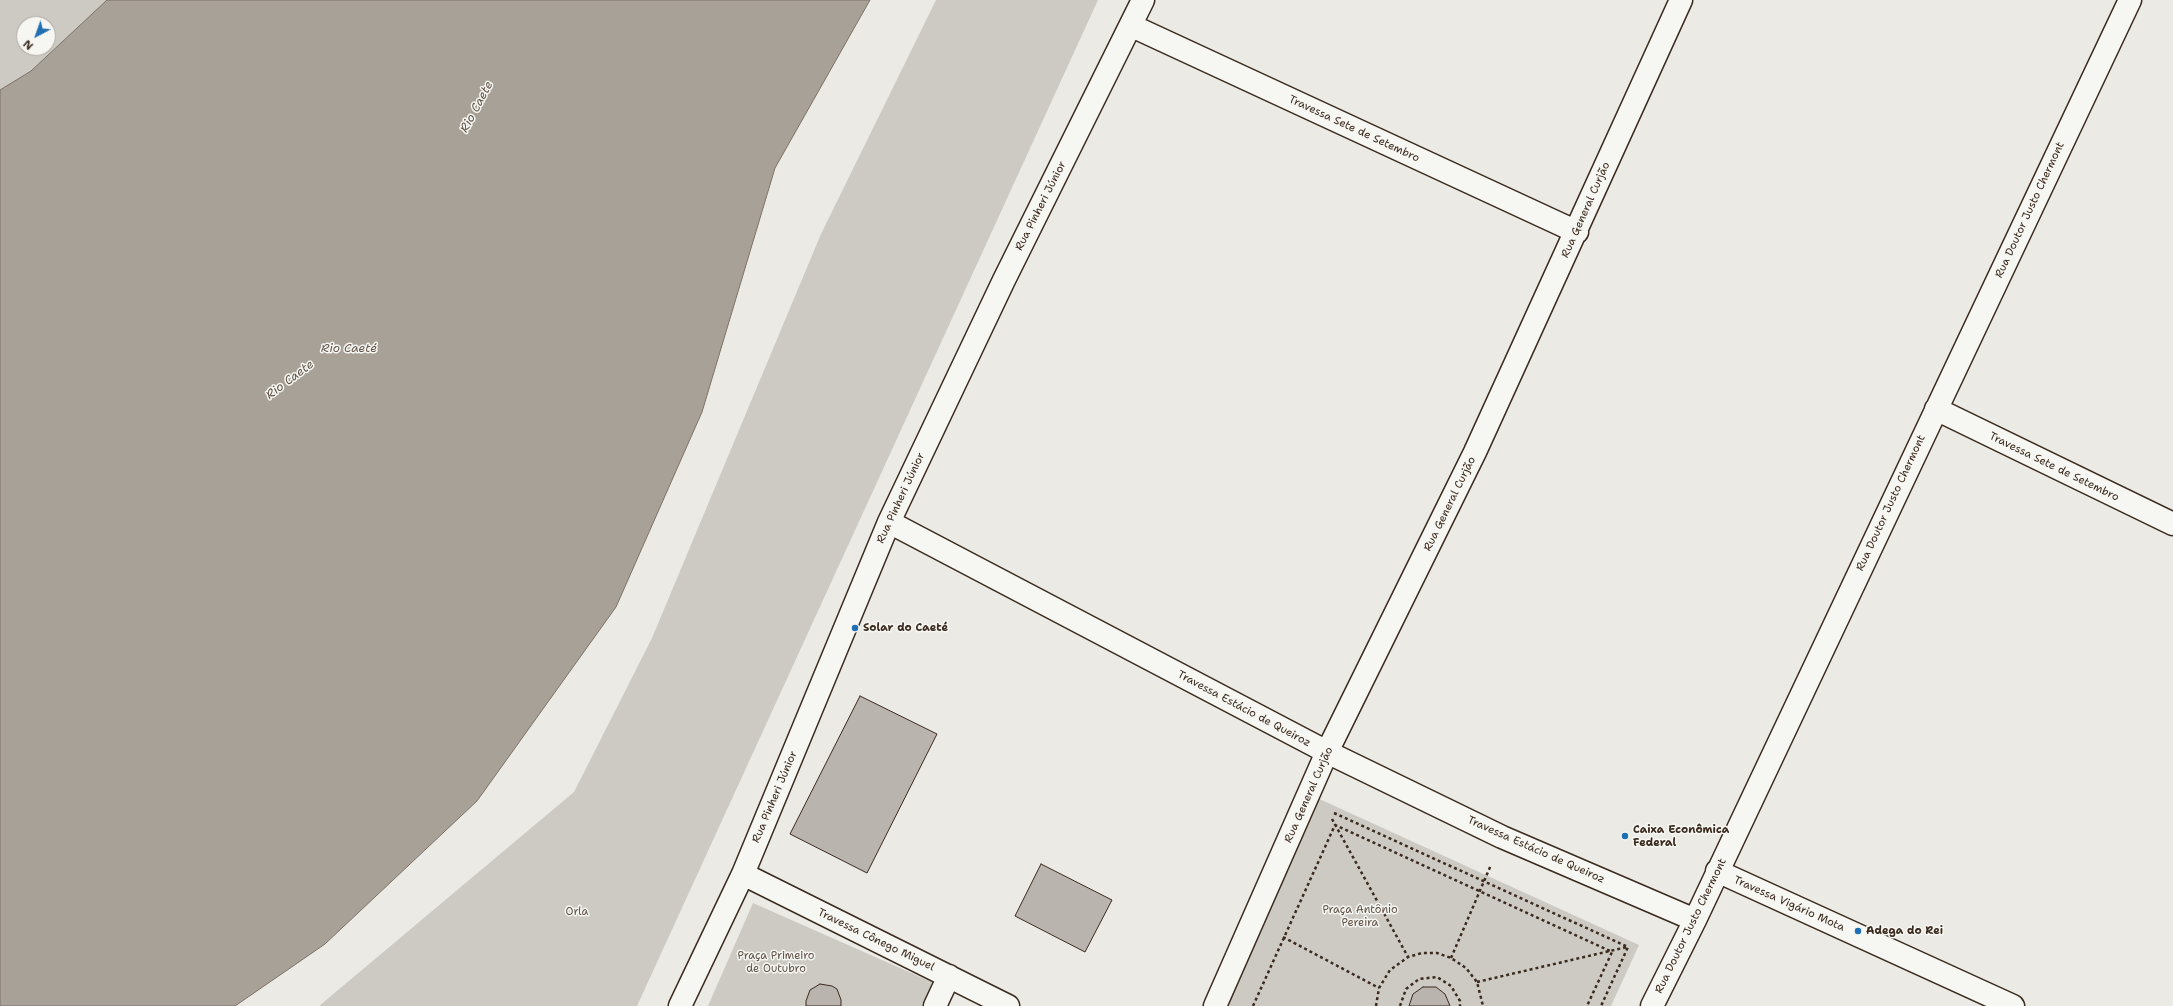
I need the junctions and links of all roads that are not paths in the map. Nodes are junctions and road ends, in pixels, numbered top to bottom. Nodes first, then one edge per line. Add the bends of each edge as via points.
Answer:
1 (1143, 0) edge
2 (1681, 0) edge
3 (2130, 0) edge
4 (1132, 26) junction
5 (1577, 232) junction
6 (1936, 409) junction
7 (889, 522) junction
8 (2173, 524) edge
9 (1327, 752) junction
10 (1717, 871) junction
11 (743, 874) junction
12 (1694, 920) junction
13 (949, 976) junction
14 (680, 1006) edge
15 (935, 1006) edge
16 (1008, 1006) edge
17 (1215, 1006) edge
18 (1652, 1006) edge
19 (2013, 1006) edge

1 - 4 street, Rua Pinheri Júnior
2 - 5 street, Rua General Curjão
3 - 6 street, Rua Doutor Justo Chermont
4 - 5 street, Travessa Sete de Setembro
4 - 7 street, Rua Pinheri Júnior via 1004,280
5 - 9 street, Rua General Curjão via 1475,452
6 - 8 street, Travessa Sete de Setembro
6 - 10 street, Rua Doutor Justo Chermont
7 - 9 street, Travessa Estácio de Queiroz
7 - 11 street, Rua Pinheri Júnior
9 - 12 street, Travessa Estácio de Queiroz via 1502,837
9 - 17 street, Rua General Curjão
10 - 12 street, Rua Doutor Justo Chermont
10 - 19 street, Travessa Vigário Mota
11 - 13 street, Travessa Cônego Miguel
11 - 14 street, Rua Pinheri Júnior
12 - 18 street, Rua Doutor Justo Chermont
13 - 15 street
13 - 16 street, Travessa Cônego Miguel

